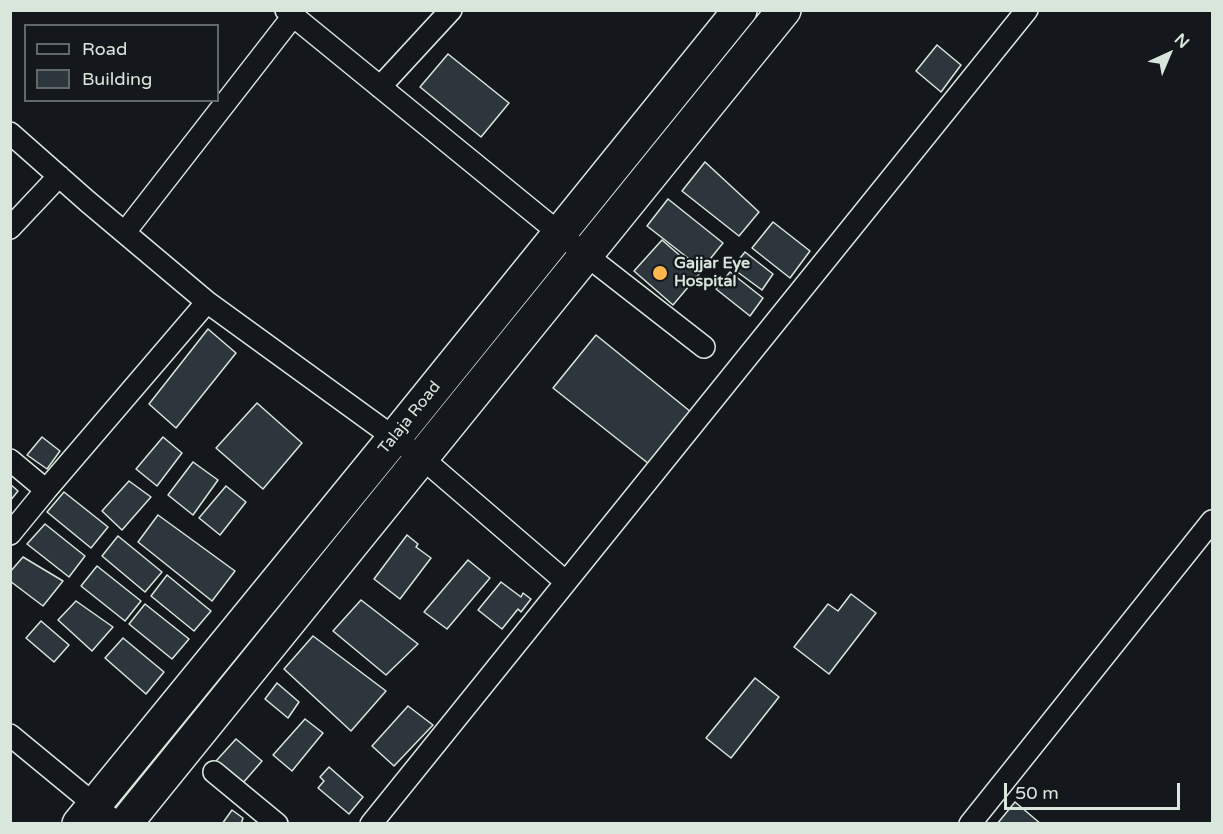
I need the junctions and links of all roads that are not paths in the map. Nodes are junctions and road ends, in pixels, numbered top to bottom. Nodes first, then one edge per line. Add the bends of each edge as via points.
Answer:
1 (451, 10) edge
2 (740, 10) edge
3 (784, 10) edge
4 (1027, 10) edge
5 (290, 13) edge
6 (380, 87) junction
7 (10, 132) edge
8 (59, 176) junction
9 (10, 228) edge
10 (125, 232) junction
11 (560, 232) junction
12 (586, 255) junction
13 (207, 302) junction
14 (704, 347) dead end
15 (395, 437) junction
16 (422, 458) junction
17 (10, 460) edge
18 (46, 490) junction
19 (1212, 521) edge
20 (10, 534) edge
21 (566, 582) junction
22 (10, 735) edge
23 (214, 772) dead end
24 (97, 817) edge
25 (125, 824) edge
26 (277, 824) edge
27 (371, 824) edge
28 (970, 824) edge

1 - 6 street
2 - 11 main road, Talaja Road
3 - 12 main road, Talaja Road
4 - 21 street
5 - 6 street
5 - 10 street
6 - 11 street
7 - 8 street
8 - 9 street
8 - 10 street
10 - 13 street
11 - 12 street
11 - 15 main road, Talaja Road
12 - 14 street
12 - 16 main road, Talaja Road
13 - 15 street
13 - 18 street
15 - 16 street
15 - 24 main road, Talaja Road
16 - 21 street
16 - 25 main road, Talaja Road
17 - 18 street
18 - 20 street
19 - 28 street
21 - 27 street
22 - 24 street
23 - 26 street

